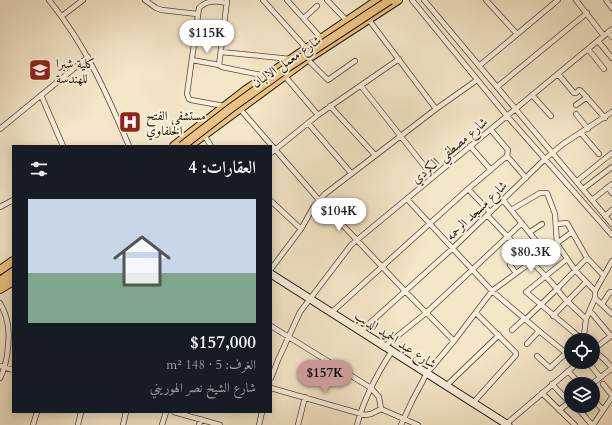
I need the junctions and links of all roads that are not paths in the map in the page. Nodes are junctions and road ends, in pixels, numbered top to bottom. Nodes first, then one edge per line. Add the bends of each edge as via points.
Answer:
1 (49, 0) edge
2 (83, 0) edge
3 (145, 0) edge
4 (209, 0) edge
5 (263, 0) edge
6 (288, 0) edge
7 (327, 0) edge
8 (398, 0) edge
9 (412, 0) edge
10 (424, 0) edge
11 (494, 0) edge
12 (558, 0) edge
13 (576, 0) edge
14 (227, 1) edge
15 (375, 1) edge
16 (607, 1) edge
17 (488, 2) edge
18 (388, 4) edge
19 (317, 6) dead end
20 (612, 8) edge
21 (197, 14) junction
22 (587, 14) junction
23 (62, 16) junction
24 (304, 18) junction
25 (369, 20) junction
26 (347, 21) junction
27 (608, 32) edge
28 (517, 34) junction
29 (612, 37) edge
30 (321, 38) junction
31 (598, 40) junction
32 (306, 48) junction
33 (588, 49) junction
34 (221, 52) junction
35 (88, 57) junction
36 (612, 58) edge
37 (290, 59) junction
38 (307, 59) junction
39 (399, 59) junction
40 (192, 60) junction
41 (355, 61) dead end
42 (219, 64) junction
43 (480, 68) junction
44 (604, 69) dead end
45 (558, 74) junction
46 (284, 75) junction
47 (266, 76) junction
48 (476, 78) junction
49 (361, 86) junction
50 (497, 87) junction
51 (41, 95) junction
52 (532, 95) junction
53 (586, 97) junction
54 (576, 105) dead end
55 (224, 106) junction
56 (330, 106) junction
57 (240, 109) junction
58 (436, 109) junction
59 (515, 109) junction
60 (576, 114) dead end
61 (318, 115) junction
62 (507, 116) junction
63 (551, 116) dead end
64 (609, 116) edge
65 (308, 123) junction
66 (0, 129) edge
67 (588, 129) junction
68 (490, 130) junction
69 (581, 133) junction
70 (204, 135) junction
71 (400, 136) junction
72 (63, 145) edge
73 (129, 145) edge
74 (175, 145) edge
75 (183, 145) edge
76 (191, 145) edge
77 (210, 145) edge
78 (470, 146) junction
79 (276, 149) junction
80 (612, 151) edge
81 (272, 152) edge
82 (553, 152) junction
83 (599, 154) dead end
84 (375, 155) junction
85 (507, 156) junction
86 (545, 159) junction
87 (612, 167) edge
88 (491, 170) junction
89 (351, 173) junction
90 (433, 177) junction
91 (526, 178) junction
92 (577, 181) junction
93 (610, 186) edge
94 (468, 189) junction
95 (583, 189) junction
96 (612, 193) edge
97 (407, 199) junction
98 (320, 200) junction
99 (503, 200) junction
100 (592, 200) junction
101 (12, 201) edge
102 (272, 202) edge
103 (0, 207) edge
104 (511, 210) junction
105 (612, 210) edge
106 (488, 214) junction
107 (605, 216) junction
108 (522, 223) junction
109 (430, 224) junction
110 (542, 224) dead end
111 (557, 224) junction
112 (612, 224) edge
113 (301, 229) junction
114 (530, 232) junction
115 (572, 232) junction
116 (612, 235) edge
117 (508, 237) junction
118 (357, 240) junction
119 (557, 244) junction
120 (453, 248) junction
121 (545, 252) junction
122 (587, 258) junction
123 (567, 259) junction
124 (612, 261) edge
125 (531, 262) junction
126 (12, 263) edge
127 (382, 266) junction
128 (510, 266) dead end
129 (272, 268) edge
130 (473, 269) junction
131 (0, 270) edge
132 (575, 270) junction
133 (12, 273) edge
134 (516, 273) junction
135 (272, 275) edge
136 (499, 276) dead end
137 (545, 276) junction
138 (603, 276) junction
139 (0, 281) edge
140 (12, 282) edge
141 (504, 282) junction
142 (586, 282) junction
143 (0, 289) edge
144 (557, 289) junction
145 (405, 291) junction
146 (492, 291) junction
147 (595, 291) junction
148 (612, 292) edge
149 (310, 298) junction
150 (595, 298) junction
151 (0, 302) edge
152 (567, 302) junction
153 (602, 304) junction
154 (540, 305) junction
155 (590, 311) junction
156 (332, 312) junction
157 (426, 313) junction
158 (476, 313) junction
159 (612, 314) edge
160 (553, 316) junction
161 (524, 319) junction
162 (586, 319) junction
163 (11, 327) edge
164 (272, 327) edge
165 (512, 330) dead end
166 (362, 331) junction
167 (539, 332) junction
168 (575, 333) edge
169 (584, 333) edge
170 (499, 335) junction
171 (288, 336) junction
172 (611, 336) edge
173 (454, 341) junction
174 (527, 344) dead end
175 (600, 345) edge
176 (388, 349) junction
177 (564, 351) edge
178 (564, 355) edge
179 (537, 356) dead end
180 (600, 356) edge
181 (612, 358) edge
182 (607, 362) junction
183 (2, 367) edge
184 (612, 368) edge
185 (594, 369) edge
186 (12, 370) edge
187 (568, 371) joint
188 (427, 373) junction
189 (272, 376) edge
190 (574, 377) edge
191 (600, 377) joint
192 (0, 378) edge
193 (552, 384) junction
194 (603, 384) dead end
195 (446, 386) junction
196 (272, 388) edge
197 (371, 388) junction
198 (542, 393) junction
199 (564, 395) edge
200 (612, 396) edge
201 (305, 397) junction
202 (473, 403) junction
203 (564, 406) edge
204 (600, 406) edge
205 (381, 409) junction
206 (559, 410) junction
207 (603, 410) junction
208 (37, 413) edge
209 (81, 413) edge
210 (126, 413) edge
211 (166, 413) edge
212 (185, 413) edge
213 (262, 413) edge
214 (360, 413) junction
215 (582, 413) edge
216 (201, 419) junction
217 (404, 419) junction
218 (33, 425) edge
219 (78, 425) edge
220 (123, 425) edge
221 (162, 425) edge
222 (199, 425) edge
223 (220, 425) edge
224 (259, 425) edge
225 (298, 425) edge
226 (357, 425) edge
227 (401, 425) edge
228 (418, 425) edge
229 (507, 425) edge
230 (575, 425) edge
231 (592, 425) edge

1 - 23 street
2 - 23 street
3 - 21 street via 162,10
4 - 14 street
4 - 21 street via 202,4
5 - 32 street
6 - 24 street
7 - 26 street
8 - 18 main road, شارع معمل الالبان
9 - 48 street
10 - 43 street
11 - 17 street
12 - 28 street
13 - 22 street
14 - 34 street
15 - 18 main road
15 - 26 main road, شارع معمل الالبان
16 - 20 street
17 - 28 street
18 - 25 main road, شارع معمل الالبان
18 - 75 main road, bridge via 288,67
19 - 24 street
21 - 40 street
22 - 27 street
22 - 50 street
23 - 35 street
24 - 30 street
25 - 38 main road, شارع معمل الالبان
25 - 39 street
26 - 30 main road, شارع معمل الالبان
27 - 29 street
27 - 31 street, شارع مصطفي الكردي
28 - 43 street
30 - 32 main road, شارع معمل الالبان
31 - 33 street, شارع مصطفي الكردي
31 - 36 street
32 - 37 main road, شارع معمل الالبان
33 - 44 street
33 - 45 street, شارع مصطفي الكردي
34 - 37 street
34 - 42 street
35 - 51 street
35 - 73 street
37 - 47 main road, شارع معمل الالبان
38 - 41 street via 328,80
38 - 46 main road, شارع معمل الالبان
39 - 49 street
39 - 58 street
40 - 42 street
40 - 55 street via 187,94 189,99
42 - 47 street via 222,67
43 - 48 street
43 - 50 street
45 - 52 street, شارع مصطفي الكردي
45 - 53 street via 574,93 581,90
46 - 57 main road, شارع معمل الالبان
46 - 61 street
47 - 55 main road, شارع معمل الالبان
48 - 58 street
48 - 62 street
49 - 56 street
49 - 71 street
50 - 59 street
51 - 66 street
51 - 72 street
52 - 59 street, شارع مصطفي الكردي
52 - 63 street
53 - 54 street
53 - 64 street
55 - 74 main road, شارع معمل الالبان
56 - 61 street
56 - 84 street
57 - 70 main road, شارع معمل الالبان
57 - 79 street
58 - 71 street
59 - 62 street, شارع مصطفي الكردي
59 - 82 street
60 - 67 street
61 - 65 street
62 - 68 street, شارع مصطفي الكردي
62 - 86 street
64 - 67 street, شارع مسجد الرحمه
65 - 79 street
65 - 89 street
67 - 69 street, شارع مسجد الرحمه
68 - 78 street, شارع مصطفي الكردي
68 - 85 street via 508,150
69 - 82 street, شارع مسجد الرحمه
69 - 83 street
70 - 76 main road, شارع معمل الالبان
70 - 77 street
71 - 84 street
71 - 90 street
78 - 88 street
78 - 90 street, شارع مصطفي الكردي
79 - 81 street
79 - 98 street
80 - 92 street
82 - 86 street, شارع مسجد الرحمه
82 - 92 street
84 - 89 street
85 - 88 street
85 - 91 street
86 - 91 street, شارع مسجد الرحمه
86 - 116 street
87 - 95 street
88 - 94 street
89 - 98 street
90 - 97 street, شارع مصطفي الكردي
91 - 99 street, شارع مسجد الرحمه
92 - 95 street
93 - 96 street
93 - 100 street
94 - 106 street
94 - 109 street
95 - 100 street
97 - 109 street
97 - 118 street, شارع مصطفي الكردي
98 - 113 street
98 - 118 street
99 - 104 street
99 - 106 street, شارع مسجد الرحمه
100 - 107 street
101 - 103 street
102 - 113 street
104 - 108 street
104 - 111 street via 545,192 549,195
105 - 107 street
106 - 117 street
106 - 120 street, شارع مسجد الرحمه
107 - 112 street
108 - 114 street
108 - 117 street
109 - 120 street
109 - 127 street
110 - 114 street
111 - 115 street via 567,223
111 - 119 street
113 - 129 street
114 - 121 street
115 - 119 street
115 - 122 street
117 - 125 street
117 - 130 street
118 - 127 street
118 - 149 street, شارع مصطفي الكردي
119 - 121 street
119 - 123 street
120 - 130 street
120 - 145 street, شارع مسجد الرحمه
121 - 125 street
122 - 132 street
122 - 138 street
123 - 132 street
123 - 137 street
124 - 138 street
125 - 134 street
125 - 137 street
126 - 131 main road
127 - 145 street
127 - 156 street
128 - 134 street
130 - 146 street
130 - 157 street
132 - 142 street
132 - 144 street
133 - 139 main road
134 - 141 street
135 - 149 street, شارع عبد الحميد الديب
136 - 141 street
137 - 144 street
137 - 154 street via 526,292
138 - 147 street
140 - 143 main road
141 - 146 street
142 - 147 street
142 - 152 street
144 - 152 street
144 - 154 street
145 - 157 street
145 - 166 street, شارع مسجد الرحمه
146 - 158 street
146 - 161 street
147 - 150 street
148 - 153 street
149 - 156 street, شارع عبد الحميد الديب
149 - 171 street, شارع مصطفي الكردي
150 - 153 street
150 - 155 street
151 - 163 street
152 - 160 street
152 - 162 street
153 - 159 street
154 - 160 street
154 - 161 street
155 - 162 street
155 - 172 street
156 - 166 street, شارع عبد الحميد الديب
157 - 173 street
157 - 176 street
158 - 170 street
158 - 173 street
160 - 168 street
161 - 165 street
161 - 167 street
162 - 169 street
163 - 183 street
164 - 171 street
166 - 176 street, شارع عبد الحميد الديب
167 - 174 street
167 - 177 street
170 - 195 street
170 - 202 street via 515,350 516,355
171 - 189 street, شارع مصطفي الكردي
171 - 197 street
172 - 175 street
173 - 188 street
176 - 188 street, شارع عبد الحميد الديب
176 - 197 street
178 - 179 street via 550,368
180 - 182 street
181 - 182 street
182 - 184 street
183 - 186 street
183 - 192 street
184 - 191 street
185 - 191 street
187 - 190 street
187 - 193 street
188 - 195 street, شارع عبد الحميد الديب
188 - 217 street
193 - 198 street
193 - 199 street
194 - 200 street
195 - 202 street, شارع عبد الحميد الديب
196 - 201 street
197 - 205 street via 379,396
197 - 214 street
198 - 206 street
198 - 229 street
200 - 207 street
201 - 214 street
201 - 225 street
202 - 229 street, شارع عبد الحميد الديب
203 - 206 street
204 - 207 street
205 - 214 street via 371,414
205 - 217 street
206 - 230 street
207 - 231 street
208 - 218 street
209 - 219 street
210 - 220 street
211 - 221 street
212 - 216 street
213 - 224 street
214 - 226 street
215 - 231 street
216 - 222 street
216 - 223 street
217 - 227 street
217 - 228 street

